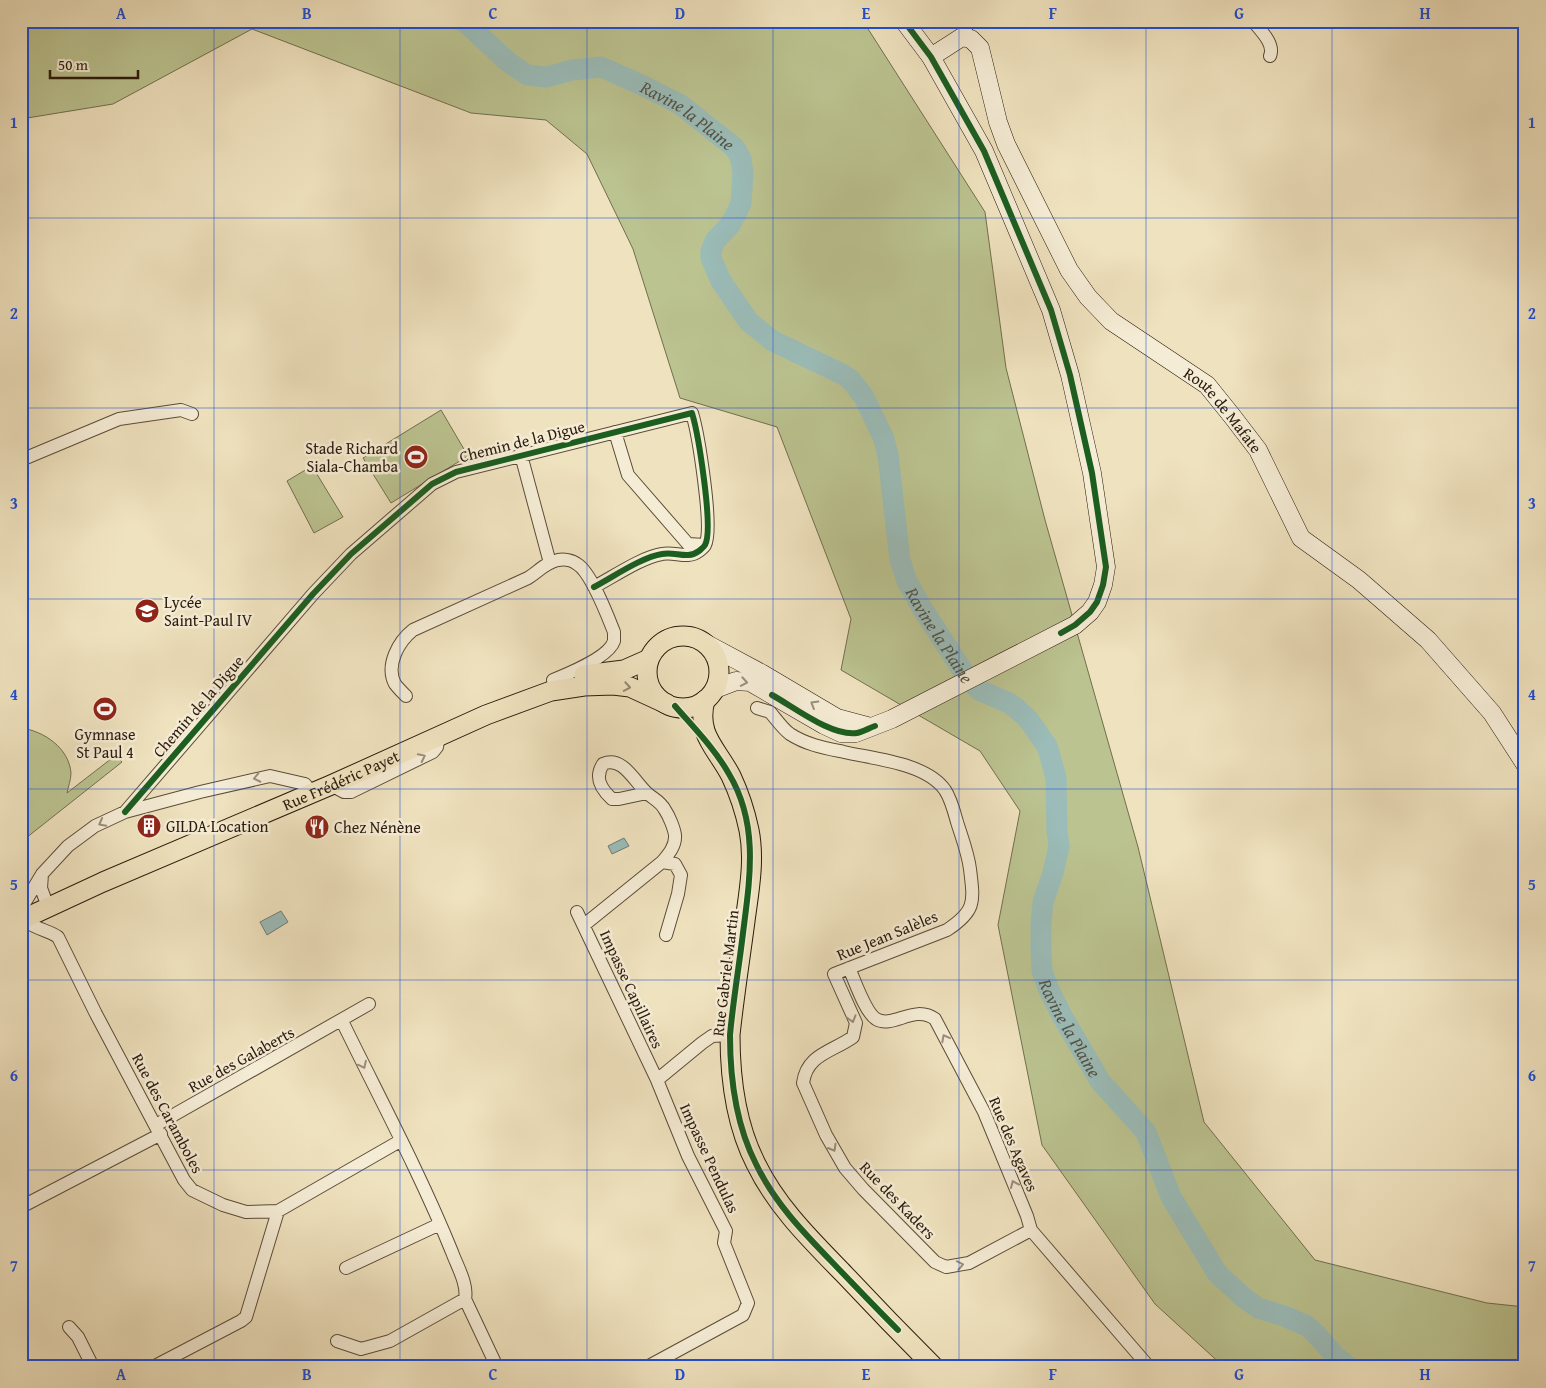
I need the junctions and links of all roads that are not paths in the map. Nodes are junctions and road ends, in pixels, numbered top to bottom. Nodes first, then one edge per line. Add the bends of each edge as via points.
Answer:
1 (904, 21) edge
2 (1254, 21) edge
3 (966, 29) edge
4 (1270, 56) dead end
5 (931, 57) junction
6 (192, 414) dead end
7 (615, 432) junction
8 (520, 455) junction
9 (21, 460) edge
10 (687, 550) junction
11 (550, 563) junction
12 (594, 587) junction
13 (705, 643) junction
14 (650, 659) junction
15 (761, 673) junction
16 (553, 680) junction
17 (710, 694) junction
18 (772, 694) junction
19 (406, 696) dead end
20 (671, 705) junction
21 (757, 708) dead end
22 (770, 712) junction
23 (875, 726) junction
24 (714, 751) junction
25 (1525, 764) edge
26 (308, 788) junction
27 (647, 794) dead end
28 (124, 812) junction
29 (662, 862) junction
30 (42, 874) junction
31 (46, 904) junction
32 (577, 912) dead end
33 (22, 914) edge
34 (584, 925) junction
35 (666, 935) dead end
36 (849, 968) junction
37 (834, 974) joint
38 (369, 1004) dead end
39 (342, 1021) junction
40 (730, 1035) junction
41 (657, 1080) junction
42 (159, 1130) junction
43 (400, 1140) junction
44 (21, 1207) edge
45 (278, 1211) junction
46 (440, 1224) junction
47 (1031, 1230) junction
48 (346, 1268) dead end
49 (465, 1299) junction
50 (70, 1327) dead end
51 (337, 1341) dead end
52 (93, 1367) edge
53 (153, 1367) edge
54 (497, 1367) edge
55 (647, 1367) edge
56 (934, 1367) edge
57 (1149, 1367) edge

1 - 5 main road
2 - 4 street via 1271,46
3 - 5 main road, Route de Mafate
3 - 25 main road, Route de Mafate via 980,48 1006,144 1068,270 1088,297 1111,321 1207,385 1258,450 1301,538 1359,580 1428,640 1492,713
5 - 23 main road via 984,150 1051,310 1070,375 1092,473 1106,568 1098,602 1075,625
6 - 9 street via 181,410 119,419
7 - 8 street, Chemin de la Digue
7 - 10 street via 628,475
7 - 10 street, Chemin de la Digue via 692,413 708,533 705,545 694,554
8 - 11 street, Chemin de la Digue
8 - 28 street, Chemin de la Digue via 456,472 432,484 351,554
10 - 12 street via 652,557
11 - 12 street via 567,560 578,564
11 - 19 street via 528,578 407,635 397,649 392,666 396,685
12 - 16 street via 614,632 614,640 597,658
13 - 14 main road via 693,637 680,636 656,648
13 - 15 main road
13 - 17 main road via 712,650 720,677
14 - 16 main road, Rue Frédéric Payet via 624,670
14 - 20 main road via 647,672 650,685 657,696
15 - 18 street
23 -> 15 main road via 837,718
16 - 26 main road, Rue Frédéric Payet via 502,698
17 -> 18 main road via 742,680
17 - 20 main road via 694,706
17 - 24 main road, Rue Gabriel Martin via 702,710 702,725
18 - 22 street
18 - 23 main road via 841,732 856,733
20 - 24 main road, Rue Gabriel Martin
26 -> 20 main road, Rue Frédéric Payet via 331,784 551,691 613,685 630,687
21 - 22 street
22 - 36 street, Rue Jean Salèles via 789,733 808,744 923,772 944,790 968,855 974,896 969,911 961,920 930,938
24 - 40 main road, Rue Gabriel Martin via 730,775 742,804 751,857
26 -> 28 street, Chemin de la Digue via 270,776
26 - 31 main road, Rue Frédéric Payet
27 - 29 street via 665,810 675,835 671,851
28 -> 30 street, Chemin de la Digue via 82,835
29 - 34 street
29 - 35 street via 675,864 681,875
30 - 31 street via 41,888
30 - 33 street, Chemin de la Digue
31 - 33 main road, Rue Frédéric Payet
32 - 34 street, Impasse Capillaires
33 - 42 street, Rue des Caramboles via 32,925 58,937
34 - 41 street, Impasse Capillaires
36 - 37 street, Rue Jean Salèles
47 -> 36 street, Rue des Agaves via 984,1112 935,1019 921,1013 877,1020 868,1010
37 -> 47 street, Rue des Kaders via 856,1023 853,1037 816,1058 808,1066 803,1084 845,1168 936,1262 946,1267 969,1263
38 - 39 street, Rue des Galaberts
39 - 42 street, Rue des Galaberts
39 -> 43 street
40 - 41 street via 712,1036 702,1042
40 - 56 main road, Rue Gabriel Martin via 733,1083 741,1127 755,1163 774,1196 802,1231
41 - 55 street, Impasse Pendulas via 688,1156 726,1231 724,1243 748,1303 743,1315
42 - 44 street, Rue des Galaberts
42 - 45 street, Rue des Caramboles via 192,1190 222,1205 246,1212
43 - 45 street, Rue des Caramboles
43 - 46 street
45 - 53 street via 246,1317
46 - 48 street
46 - 49 street via 464,1283
47 - 57 street, Rue des Agaves
49 - 51 street via 390,1341 361,1349
49 - 54 street
50 - 52 street

